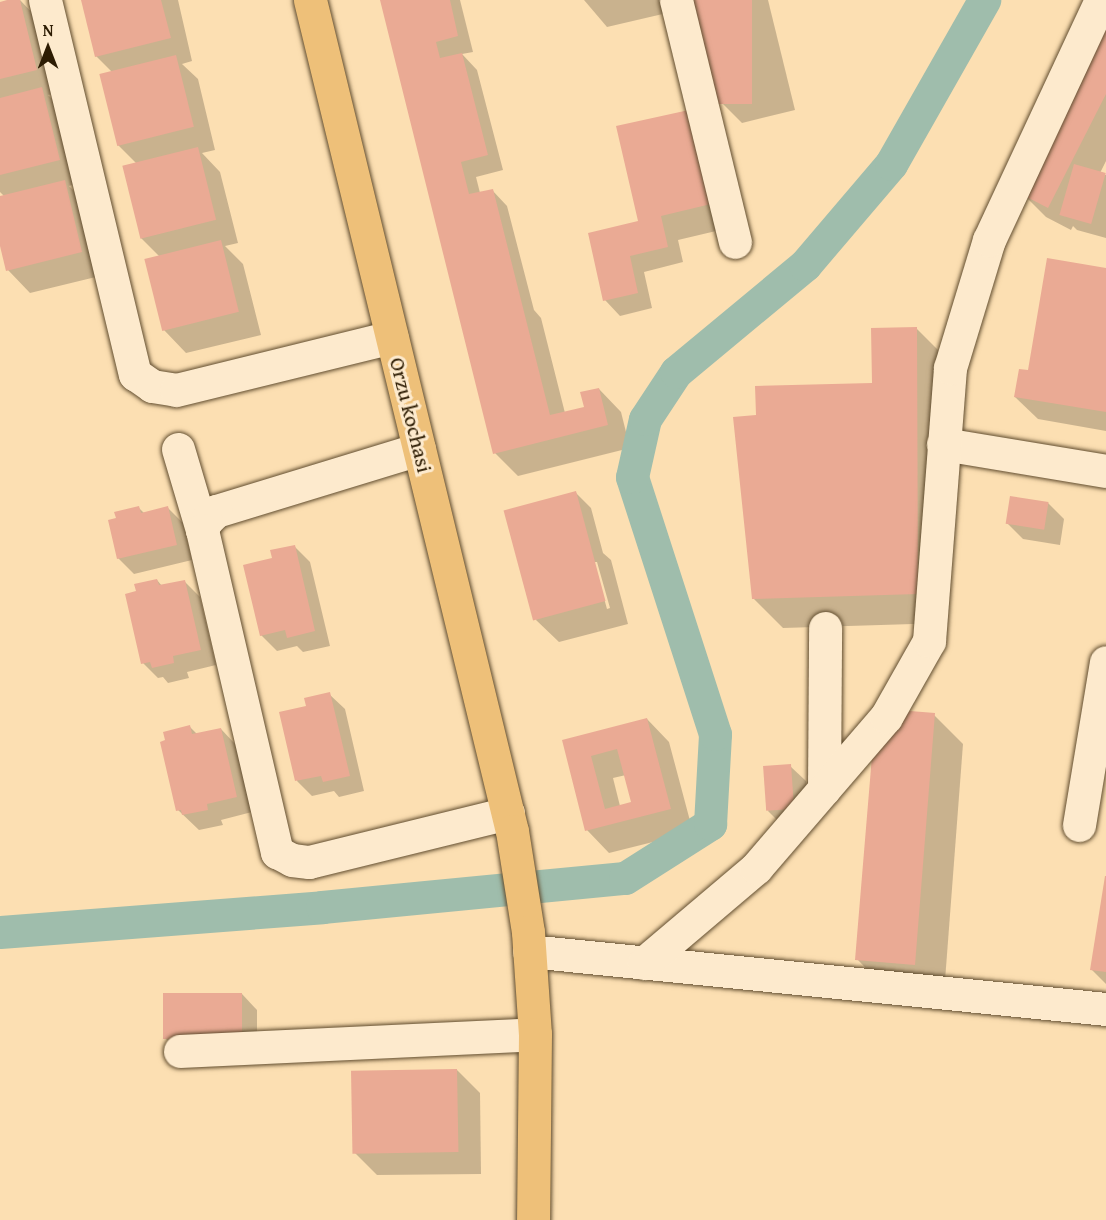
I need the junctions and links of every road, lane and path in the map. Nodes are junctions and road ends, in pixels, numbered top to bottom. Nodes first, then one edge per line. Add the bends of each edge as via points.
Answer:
1 (45, 0) edge
2 (309, 0) edge
3 (676, 0) edge
4 (1101, 0) edge
5 (735, 242) dead end
6 (392, 337) junction
7 (943, 444) junction
8 (178, 449) dead end
9 (419, 449) junction
10 (1106, 471) edge
11 (202, 530) junction
12 (825, 628) dead end
13 (1106, 662) edge
14 (824, 789) junction
15 (510, 822) junction
16 (1079, 825) dead end
17 (529, 942) junction
18 (644, 963) junction
19 (1106, 1009) edge
20 (535, 1034) junction
21 (180, 1051) dead end
22 (533, 1220) edge

1 - 6 street via 135,374 152,386 176,390
2 - 6 main road, Orzu kochasi
3 - 5 street
4 - 7 street via 989,240 950,368
6 - 9 main road, Orzu kochasi
7 - 10 street
7 - 14 street via 929,641 886,717
8 - 11 street
9 - 11 street via 216,511
9 - 15 main road, Orzu kochasi
11 - 15 street via 278,852 292,860 309,862
12 - 14 street
13 - 16 street
14 - 18 street via 756,868
15 - 17 main road, Orzu kochasi
17 - 18 street
17 - 20 main road, Orzu kochasi
18 - 19 street
20 - 21 street
20 - 22 main road, Orzu kochasi

